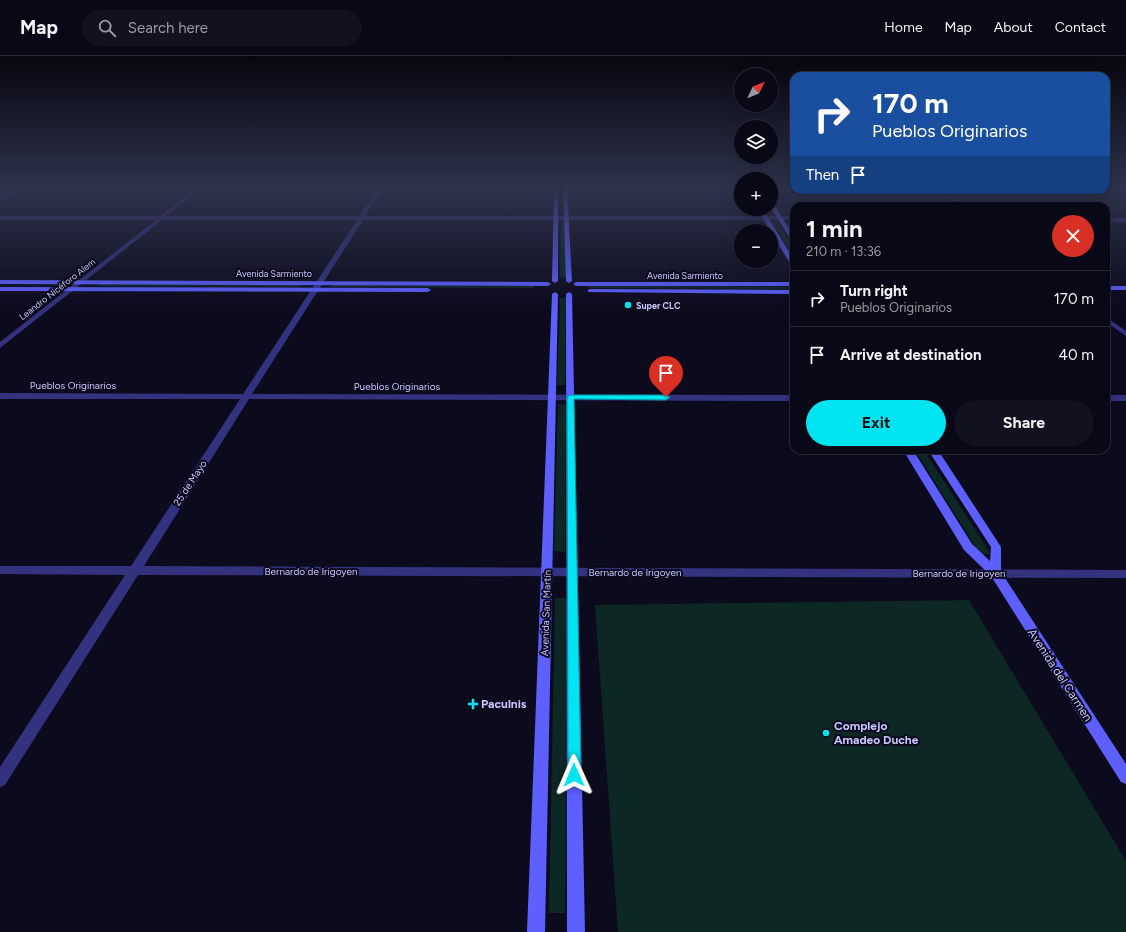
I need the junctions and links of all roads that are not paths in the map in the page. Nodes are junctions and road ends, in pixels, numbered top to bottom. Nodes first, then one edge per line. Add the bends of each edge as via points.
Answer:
1 (148, 228) edge
2 (354, 228) edge
3 (556, 228) edge
4 (567, 228) edge
5 (771, 228) edge
6 (790, 259) edge
7 (555, 281) junction
8 (569, 281) junction
9 (0, 282) edge
10 (81, 282) junction
11 (790, 284) edge
12 (317, 286) junction
13 (1110, 288) edge
14 (1126, 288) edge
15 (0, 289) edge
16 (72, 289) junction
17 (550, 290) junction
18 (573, 290) junction
19 (790, 292) edge
20 (1110, 321) edge
21 (1126, 334) edge
22 (0, 346) edge
23 (0, 396) edge
24 (246, 396) junction
25 (552, 397) junction
26 (570, 397) junction
27 (790, 398) edge
28 (1110, 398) edge
29 (1126, 398) edge
30 (910, 454) edge
31 (936, 454) edge
32 (0, 570) edge
33 (134, 571) junction
34 (547, 572) junction
35 (572, 572) junction
36 (995, 573) junction
37 (1126, 574) edge
38 (1126, 777) edge
39 (0, 780) edge
40 (536, 932) edge
41 (576, 932) edge

1 - 10 street, Leandro Nicéforo Alem
2 - 12 street, 25 de Mayo
3 - 7 main road
4 - 8 main road
5 - 6 main road
7 - 8 main road
7 - 17 main road
8 - 18 main road
9 - 10 main road, Avenida Sarmiento
10 - 12 main road, Avenida Sarmiento
10 - 16 street, Leandro Nicéforo Alem
11 - 18 main road, Avenida Sarmiento
12 - 16 main road, Avenida Sarmiento
12 - 17 main road, Avenida Sarmiento
12 - 24 street, 25 de Mayo
13 - 14 main road
15 - 16 main road, Avenida Sarmiento
16 - 22 street, Leandro Nicéforo Alem
17 - 18 main road, Avenida Sarmiento
17 - 25 main road, Avenida San Martín
18 - 19 main road, Avenida Sarmiento
18 - 26 main road
20 - 21 street
23 - 24 street, Pueblos Originarios
24 - 25 street, Pueblos Originarios
24 - 33 street, 25 de Mayo
25 - 26 street, Pueblos Originarios
25 - 34 main road, Avenida San Martín
26 - 27 street, Pueblos Originarios
26 - 35 main road
28 - 29 street
30 - 36 main road, Avenida del Carmen via 968,547
31 - 36 main road via 996,547
32 - 33 street, Bernardo de Irigoyen
33 - 34 street, Bernardo de Irigoyen
33 - 39 street, 25 de Mayo
34 - 35 street, Bernardo de Irigoyen
34 - 40 main road, Avenida San Martín
35 - 36 street, Bernardo de Irigoyen
35 - 41 main road
36 - 37 street, Bernardo de Irigoyen
36 - 38 main road, Avenida del Carmen

